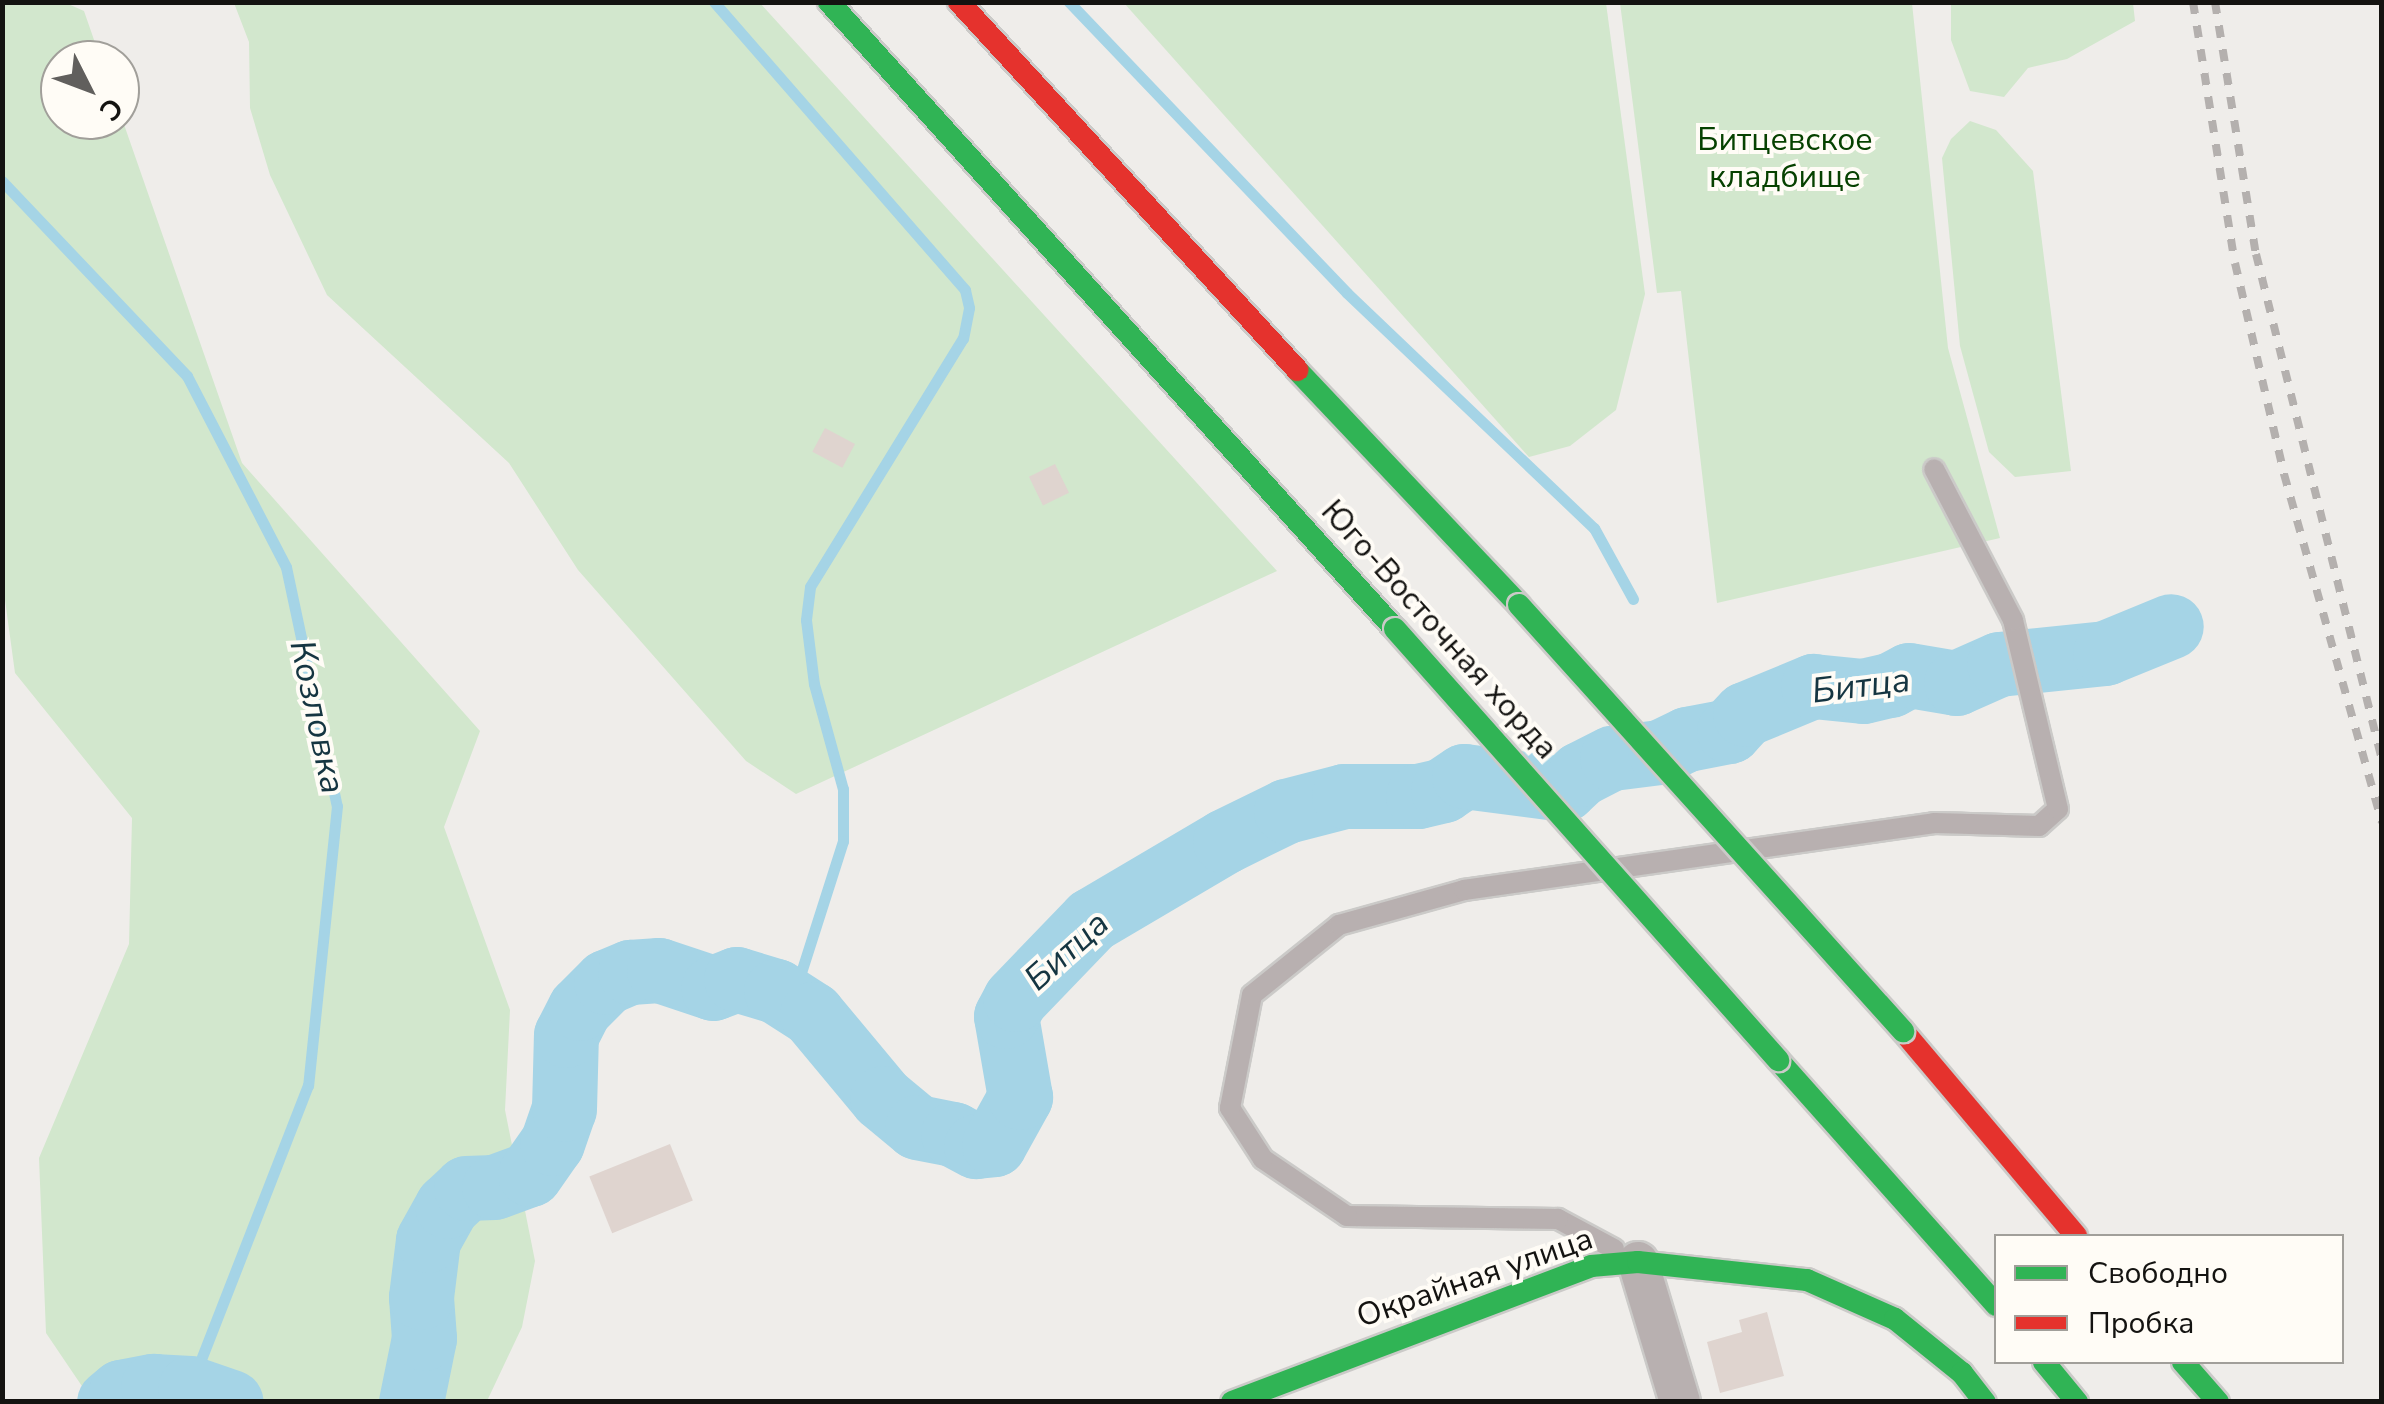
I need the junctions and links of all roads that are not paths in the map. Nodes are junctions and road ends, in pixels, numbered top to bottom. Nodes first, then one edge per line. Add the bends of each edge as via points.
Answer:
1 (828, 2) edge
2 (959, 2) edge
3 (1934, 469) dead end
4 (2074, 1234) edge
5 (1638, 1262) junction
6 (1994, 1303) edge
7 (2046, 1364) edge
8 (2185, 1364) edge
9 (1278, 1392) edge
10 (1232, 1402) edge
11 (1680, 1402) edge
12 (1985, 1402) edge
13 (2077, 1402) edge
14 (2218, 1402) edge

1 - 6 main road, Юго-Восточная хорда, bridge
2 - 4 main road, bridge via 1520,605 1903,1031
3 - 5 lane via 2013,620 2058,809 2039,826 1934,823 1464,890 1339,925 1252,995 1230,1108 1263,1160 1347,1216 1558,1219
5 - 9 main road, Окрайная улица via 1591,1266
5 - 11 street
5 - 12 main road, Окрайная улица via 1807,1280 1895,1319 1962,1373
7 - 13 main road
8 - 14 main road
9 - 10 main road, Окрайная улица

